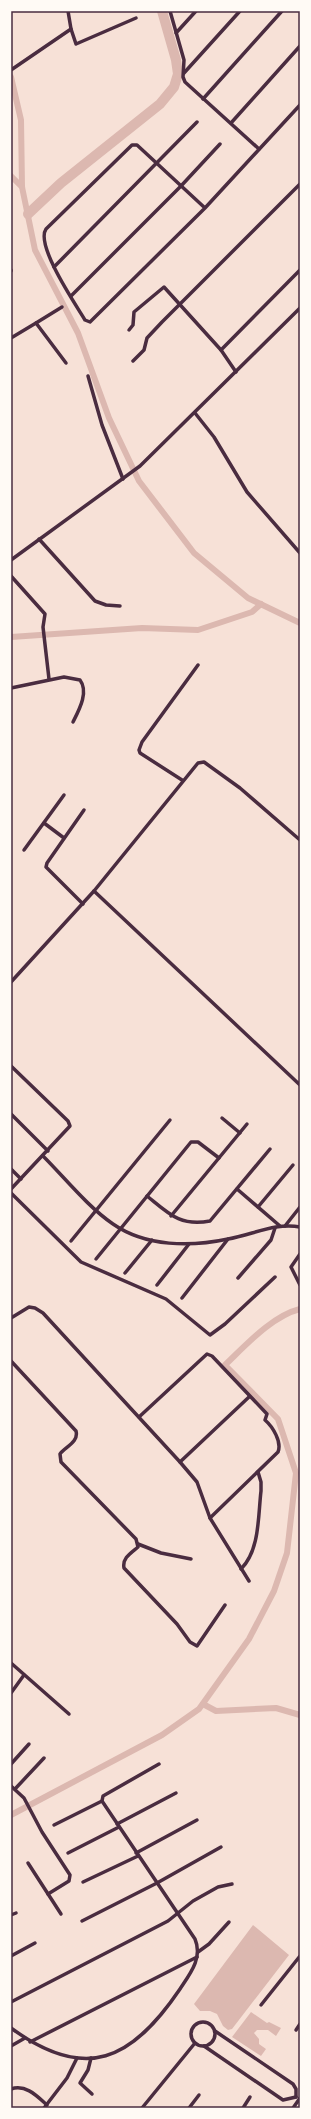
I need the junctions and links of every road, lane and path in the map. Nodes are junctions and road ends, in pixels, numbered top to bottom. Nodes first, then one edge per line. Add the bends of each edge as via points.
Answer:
1 (68, 11) edge
2 (170, 11) edge
3 (196, 11) edge
4 (240, 11) edge
5 (282, 11) edge
6 (136, 18) dead end
7 (71, 29) junction
8 (176, 33) junction
9 (300, 46) edge
10 (11, 70) edge
11 (183, 74) junction
12 (203, 98) junction
13 (300, 105) edge
14 (197, 122) dead end
15 (231, 123) junction
16 (220, 144) dead end
17 (259, 149) junction
18 (157, 164) junction
19 (300, 184) edge
20 (181, 186) junction
21 (205, 208) junction
22 (54, 268) junction
23 (300, 270) edge
24 (71, 296) junction
25 (180, 305) junction
26 (62, 307) dead end
27 (300, 308) edge
28 (36, 323) junction
29 (129, 330) dead end
30 (11, 338) edge
31 (221, 350) junction
32 (133, 361) dead end
33 (66, 363) dead end
34 (236, 372) junction
35 (88, 376) dead end
36 (195, 413) junction
37 (124, 478) junction
38 (39, 539) junction
39 (300, 553) edge
40 (11, 560) edge
41 (11, 576) edge
42 (120, 606) dead end
43 (198, 665) dead end
44 (49, 679) junction
45 (11, 688) edge
46 (73, 722) dead end
47 (182, 780) junction
48 (64, 795) dead end
49 (84, 810) dead end
50 (44, 823) junction
51 (64, 838) junction
52 (300, 840) edge
53 (24, 850) dead end
54 (94, 891) junction
55 (83, 904) junction
56 (11, 982) edge
57 (11, 1066) edge
58 (300, 1085) edge
59 (11, 1114) edge
60 (222, 1118) dead end
61 (170, 1120) dead end
62 (247, 1124) dead end
63 (240, 1133) junction
64 (270, 1149) dead end
65 (48, 1151) junction
66 (44, 1156) junction
67 (219, 1158) junction
68 (294, 1165) dead end
69 (11, 1170) edge
70 (21, 1179) junction
71 (11, 1189) edge
72 (237, 1190) junction
73 (11, 1193) edge
74 (147, 1196) junction
75 (258, 1206) junction
76 (300, 1207) edge
77 (97, 1210) junction
78 (171, 1216) junction
79 (280, 1226) junction
80 (285, 1226) junction
81 (300, 1227) edge
82 (120, 1228) junction
83 (275, 1228) junction
84 (228, 1239) junction
85 (152, 1240) junction
86 (71, 1241) dead end
87 (189, 1244) junction
88 (300, 1254) edge
89 (96, 1260) dead end
90 (125, 1273) dead end
91 (275, 1277) dead end
92 (238, 1278) dead end
93 (157, 1285) dead end
94 (300, 1285) edge
95 (182, 1298) dead end
96 (11, 1318) edge
97 (11, 1361) edge
98 (249, 1397) junction
99 (139, 1417) junction
100 (180, 1462) junction
101 (258, 1472) junction
102 (210, 1518) junction
103 (138, 1544) junction
104 (191, 1559) dead end
105 (241, 1569) junction
106 (248, 1581) dead end
107 (225, 1605) dead end
108 (11, 1663) edge
109 (24, 1675) junction
110 (11, 1693) edge
111 (69, 1714) dead end
112 (29, 1744) dead end
113 (44, 1758) dead end
114 (11, 1764) edge
115 (159, 1764) dead end
116 (11, 1786) edge
117 (15, 1789) junction
118 (176, 1793) dead end
119 (102, 1801) junction
120 (197, 1820) dead end
121 (54, 1825) dead end
122 (118, 1826) junction
123 (221, 1847) dead end
124 (68, 1853) dead end
125 (137, 1854) junction
126 (28, 1863) dead end
127 (83, 1882) dead end
128 (157, 1883) junction
129 (232, 1884) dead end
130 (48, 1894) junction
131 (16, 1912) dead end
132 (178, 1913) junction
133 (61, 1914) dead end
134 (11, 1915) edge
135 (82, 1921) dead end
136 (228, 1922) dead end
137 (35, 1943) dead end
138 (198, 1952) junction
139 (11, 1956) edge
140 (197, 1956) junction
141 (299, 1956) edge
142 (11, 2002) edge
143 (261, 2005) dead end
144 (300, 2024) edge
145 (11, 2028) edge
146 (296, 2030) dead end
147 (215, 2031) junction
148 (24, 2038) junction
149 (30, 2042) junction
150 (195, 2043) junction
151 (11, 2046) edge
152 (204, 2046) junction
153 (77, 2058) junction
154 (91, 2058) junction
155 (11, 2089) edge
156 (92, 2094) dead end
157 (199, 2095) dead end
158 (250, 2097) dead end
159 (299, 2099) edge
160 (46, 2107) edge
161 (142, 2108) edge
162 (189, 2108) edge
163 (243, 2108) edge
164 (293, 2108) edge

1 - 7 street
2 - 8 street
3 - 8 street
4 - 11 street
5 - 12 street
6 - 7 street via 76,44
7 - 10 street
8 - 11 street via 184,60
9 - 15 street
11 - 12 street via 185,82
12 - 15 street
13 - 17 street
14 - 18 street
15 - 17 street
16 - 20 street
17 - 21 street
18 - 20 street
18 - 22 street
18 - 22 street via 137,145 132,145 44,232
19 - 25 street via 256,225
20 - 21 street
20 - 24 street
21 - 24 street via 93,321 87,322
22 - 24 street
23 - 31 street
25 - 29 street via 162,287 134,312 133,325
25 - 31 street
25 - 32 street via 150,334 144,350
26 - 28 street
27 - 34 street
28 - 30 street
28 - 33 street
31 - 34 street
34 - 36 street
35 - 37 street via 102,425
36 - 37 street
36 - 39 street via 214,437 247,492
37 - 38 street
38 - 40 street
38 - 42 street via 95,601
41 - 44 street via 44,614
43 - 47 street via 142,742 139,750
44 - 45 street
44 - 46 street via 72,677 80,680 83,699
47 - 52 street via 198,763 206,763 246,792
47 - 54 street
48 - 50 street
49 - 51 street
50 - 51 street
50 - 53 street
51 - 55 street via 46,867
54 - 55 street
54 - 58 street
55 - 56 street
57 - 65 street via 70,1124
59 - 65 street
60 - 63 street
61 - 77 street
62 - 63 street
63 - 67 street
64 - 72 street
65 - 66 street
66 - 70 street
66 - 77 street
67 - 74 street via 193,1141
67 - 78 street
68 - 75 street
69 - 70 street
70 - 71 street
72 - 75 street
72 - 78 street via 210,1221 189,1223
73 - 91 street via 82,1262 166,1300 210,1335
74 - 78 street
74 - 82 street
75 - 79 street
76 - 80 street
77 - 82 street
77 - 86 street
79 - 80 street
79 - 83 street
80 - 81 street
82 - 85 street
82 - 89 street
83 - 84 street
83 - 92 street via 271,1240
84 - 87 street
84 - 95 street
85 - 87 street
85 - 90 street
87 - 93 street
88 - 94 street via 291,1267
96 - 99 street via 29,1307 43,1313
97 - 103 street via 76,1431 75,1440 60,1454 61,1462 132,1534
98 - 99 street via 208,1354
98 - 100 street
98 - 101 street via 266,1414 265,1420 272,1426 280,1448
99 - 100 street
100 - 102 street via 197,1482
101 - 102 street
101 - 105 street via 261,1490 254,1544 251,1556
102 - 105 street
103 - 104 street via 161,1553
103 - 107 street via 138,1548 125,1559 124,1568 194,1644 197,1646
105 - 106 street
108 - 109 street
109 - 110 street
109 - 111 street
112 - 114 street
113 - 117 street
115 - 119 street via 103,1796
116 - 117 street
117 - 130 street via 26,1801 71,1878
118 - 122 street
119 - 121 street
119 - 122 street
120 - 125 street
122 - 124 street
122 - 125 street
123 - 128 street
125 - 127 street
125 - 128 street
126 - 130 street
128 - 132 street
128 - 135 street
129 - 132 street via 218,1887
130 - 133 street
131 - 134 street
132 - 138 street via 195,1939
132 - 142 street via 135,1939
136 - 138 street via 209,1944
137 - 139 street
138 - 140 street
140 - 149 street
140 - 154 street via 189,1975 148,2031 115,2053
141 - 143 street
144 - 146 street
145 - 148 street
147 - 150 street via 208,2022 196,2023 190,2033
147 - 152 street via 212,2042
147 - 159 street via 293,2084
148 - 149 street
148 - 151 street
149 - 153 street via 44,2049
150 - 152 street
150 - 161 street
152 - 159 street via 283,2100
153 - 154 street
153 - 160 street via 67,2078
154 - 156 street via 88,2070 80,2083
155 - 160 street via 30,2090
157 - 162 street
158 - 163 street
159 - 164 street

